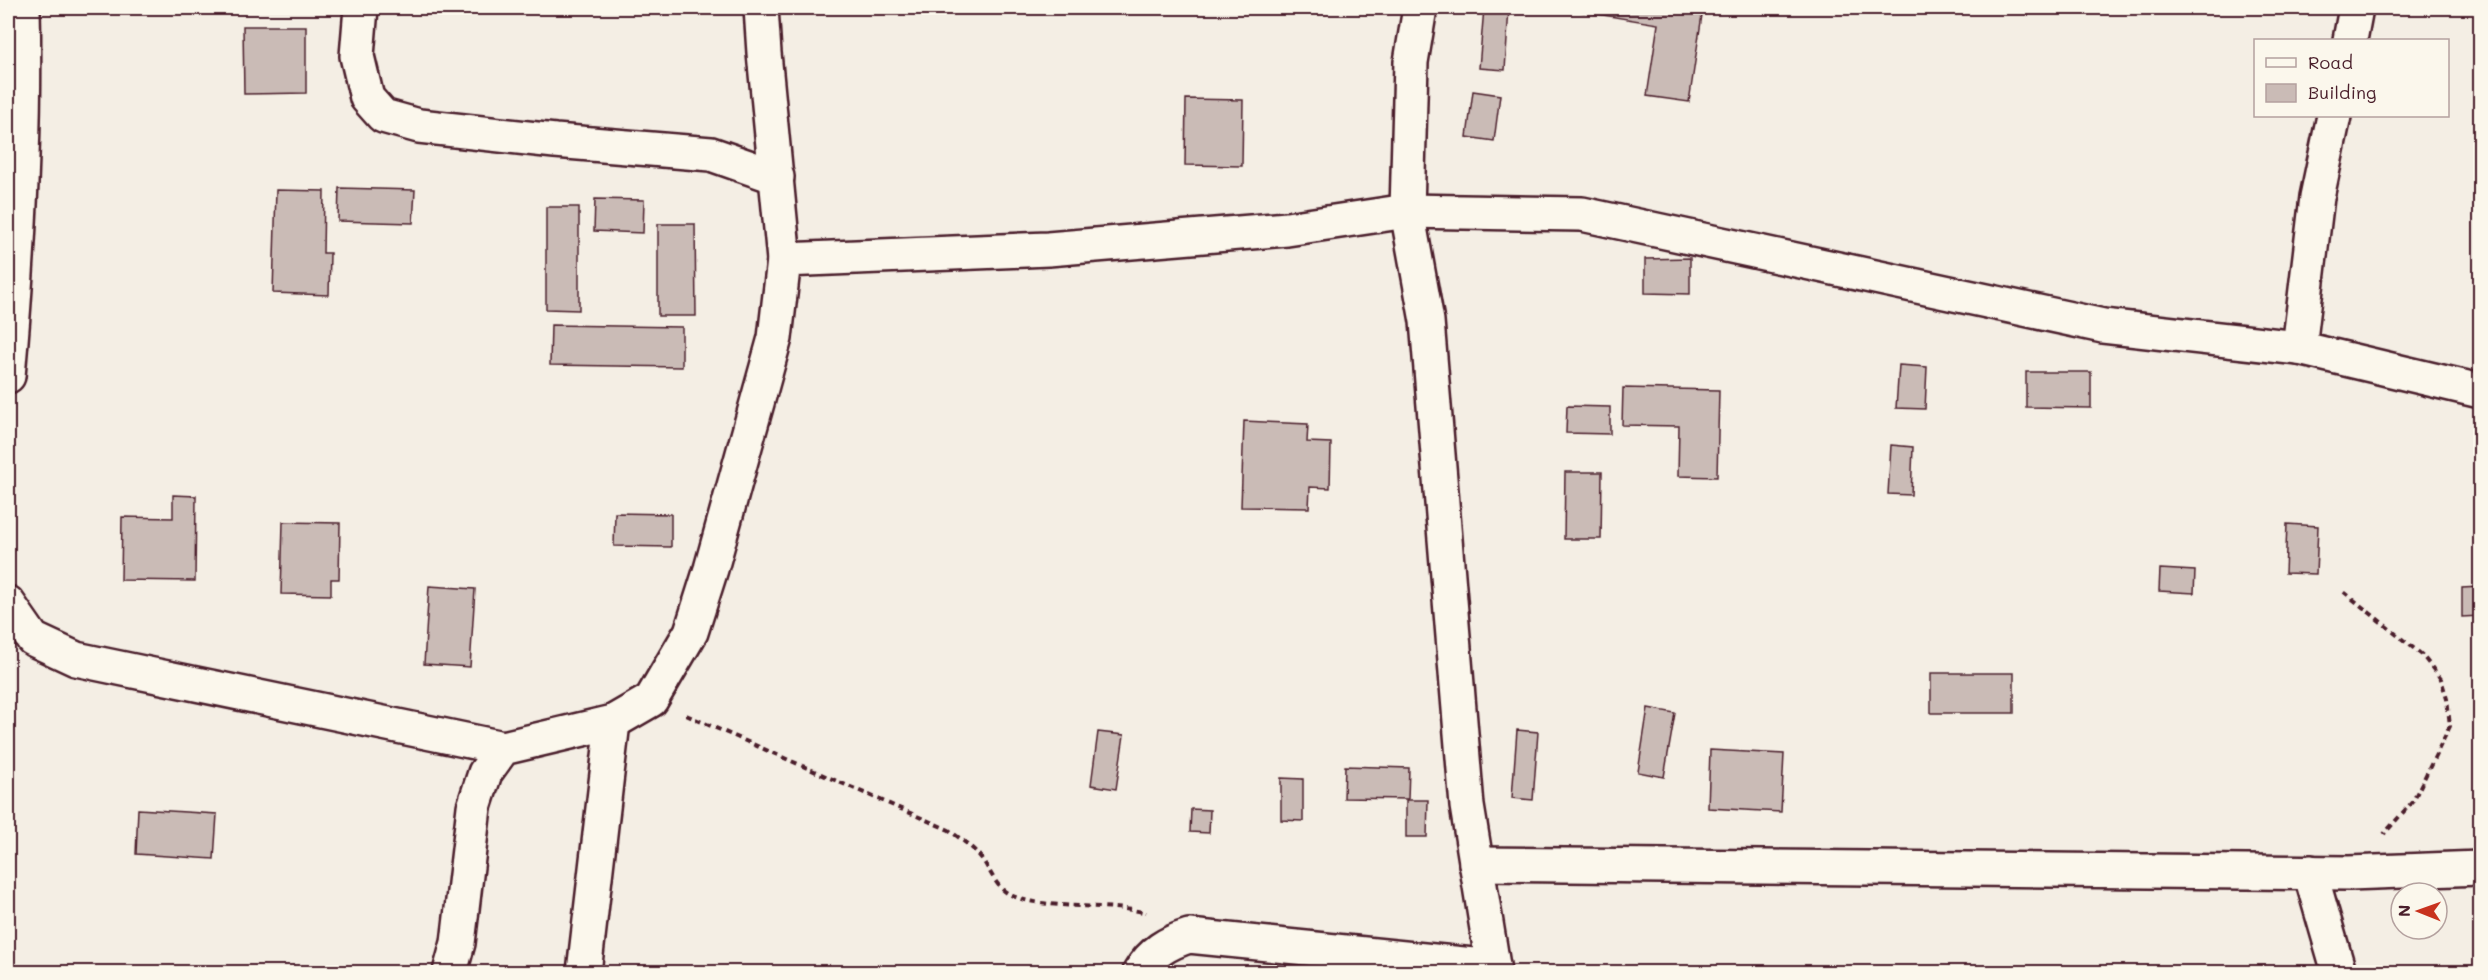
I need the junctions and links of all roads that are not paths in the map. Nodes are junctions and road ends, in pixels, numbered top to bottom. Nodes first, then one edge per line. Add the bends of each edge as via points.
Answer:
1 (23, 8) edge
2 (361, 8) edge
3 (761, 8) edge
4 (1420, 8) edge
5 (2356, 8) edge
6 (2350, 39) edge
7 (2334, 117) edge
8 (777, 177) junction
9 (1407, 211) junction
10 (784, 260) junction
11 (2299, 348) junction
12 (8, 376) edge
13 (2481, 391) edge
14 (8, 603) edge
15 (613, 722) junction
16 (503, 747) junction
17 (1476, 864) junction
18 (2481, 868) edge
19 (2310, 872) junction
20 (1493, 970) edge
21 (450, 972) edge
22 (584, 972) edge
23 (1140, 972) edge
24 (2339, 972) edge

1 - 12 street via 25,102
2 - 8 street via 357,56 367,98 383,116 430,127 711,153
3 - 8 street
4 - 9 street via 1411,62
5 - 6 street
7 - 11 street via 2317,197
8 - 10 street
9 - 10 street via 1287,229 1059,249
9 - 11 street via 1582,214 2103,326
9 - 17 street via 1427,321 1467,806
10 - 15 street via 775,338 691,632 651,700
11 - 13 street
14 - 16 street via 33,639 76,658
15 - 16 street
15 - 22 street
16 - 21 street via 485,774 474,807 458,943
17 - 19 street
17 - 20 street
18 - 19 street
19 - 24 street
20 - 23 street via 1189,936 1167,943

